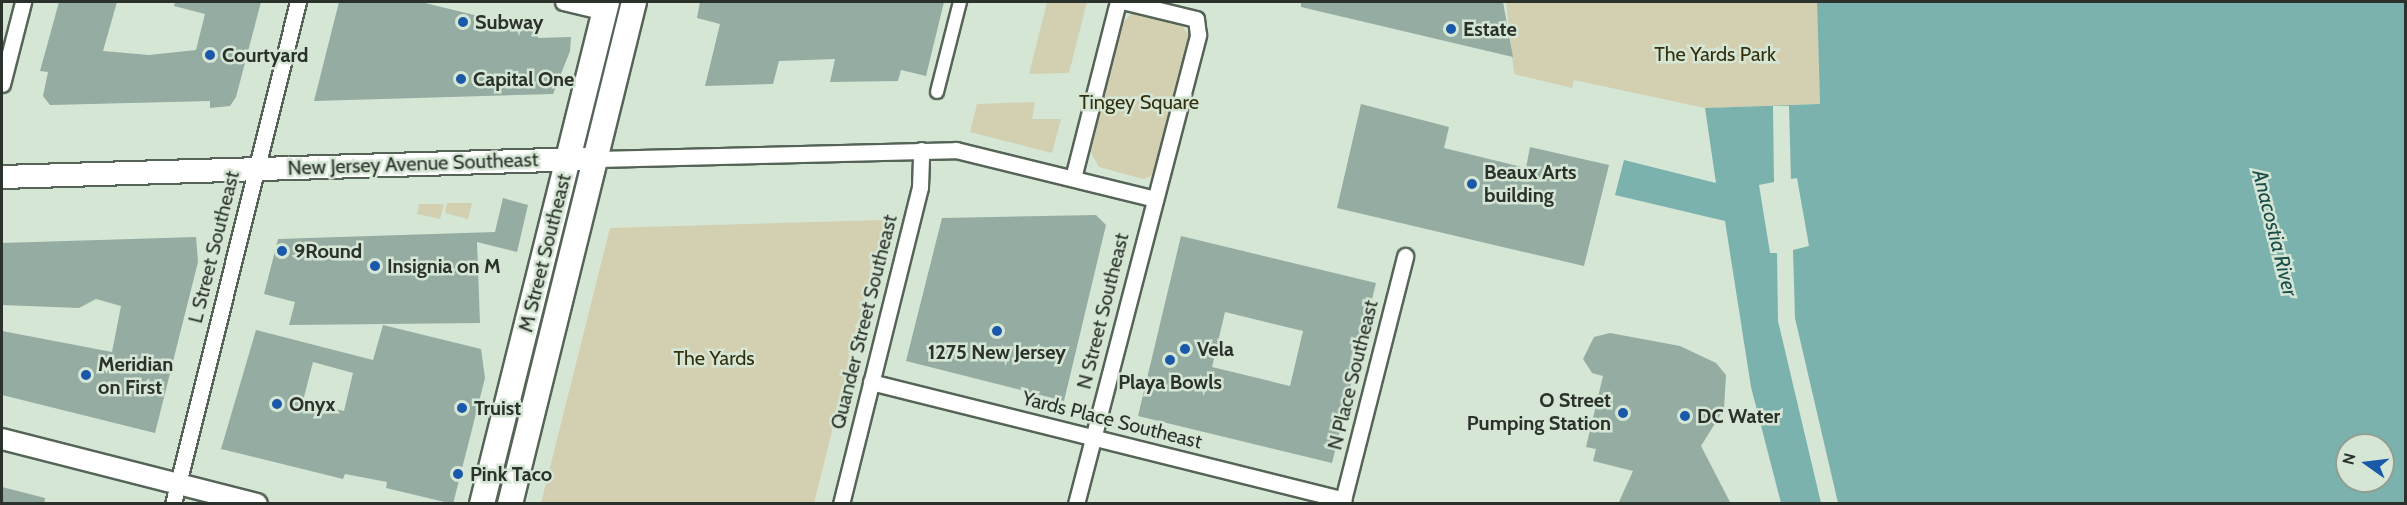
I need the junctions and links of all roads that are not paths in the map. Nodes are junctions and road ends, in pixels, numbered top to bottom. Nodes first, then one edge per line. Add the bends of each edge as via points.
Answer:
1 (23, 2) edge
2 (298, 2) edge
3 (563, 2) edge
4 (634, 2) edge
5 (960, 2) edge
6 (1118, 2) edge
7 (1126, 2) edge
8 (606, 7) edge
9 (2, 84) edge
10 (937, 92) dead end
11 (921, 150) junction
12 (595, 159) junction
13 (568, 160) junction
14 (256, 169) junction
15 (2, 177) edge
16 (1073, 178) junction
17 (1152, 198) junction
18 (1405, 256) dead end
19 (871, 382) junction
20 (1093, 437) junction
21 (2, 439) edge
22 (178, 483) junction
23 (1343, 502) edge
24 (173, 504) edge
25 (257, 504) edge
26 (482, 504) edge
27 (510, 504) edge
28 (841, 504) edge
29 (1076, 504) edge

1 - 9 street
2 - 14 street, L Street Southeast
3 - 8 street
4 - 12 main road, M Street Southeast
5 - 10 street
6 - 16 street
7 - 17 street, N Street Southeast via 1197,19 1198,29 1163,175
8 - 13 main road, M Street Southeast
11 - 12 street, New Jersey Avenue Southeast
11 - 16 street, New Jersey Avenue Southeast via 967,152
11 - 19 street, Quander Street Southeast via 920,187
12 - 13 main road, New Jersey Avenue Southeast
12 - 27 main road, M Street Southeast
13 - 14 main road, New Jersey Avenue Southeast
13 - 26 main road, M Street Southeast
14 - 15 main road, New Jersey Avenue Southeast
14 - 22 street, L Street Southeast
16 - 17 street, New Jersey Avenue Southeast
17 - 20 street, N Street Southeast
18 - 23 street, N Place Southeast
19 - 20 street, Yards Place Southeast
19 - 28 street, Quander Street Southeast
20 - 23 street, Yards Place Southeast
20 - 29 street, N Street Southeast
21 - 22 street
22 - 24 street, L Street Southeast
22 - 25 street

